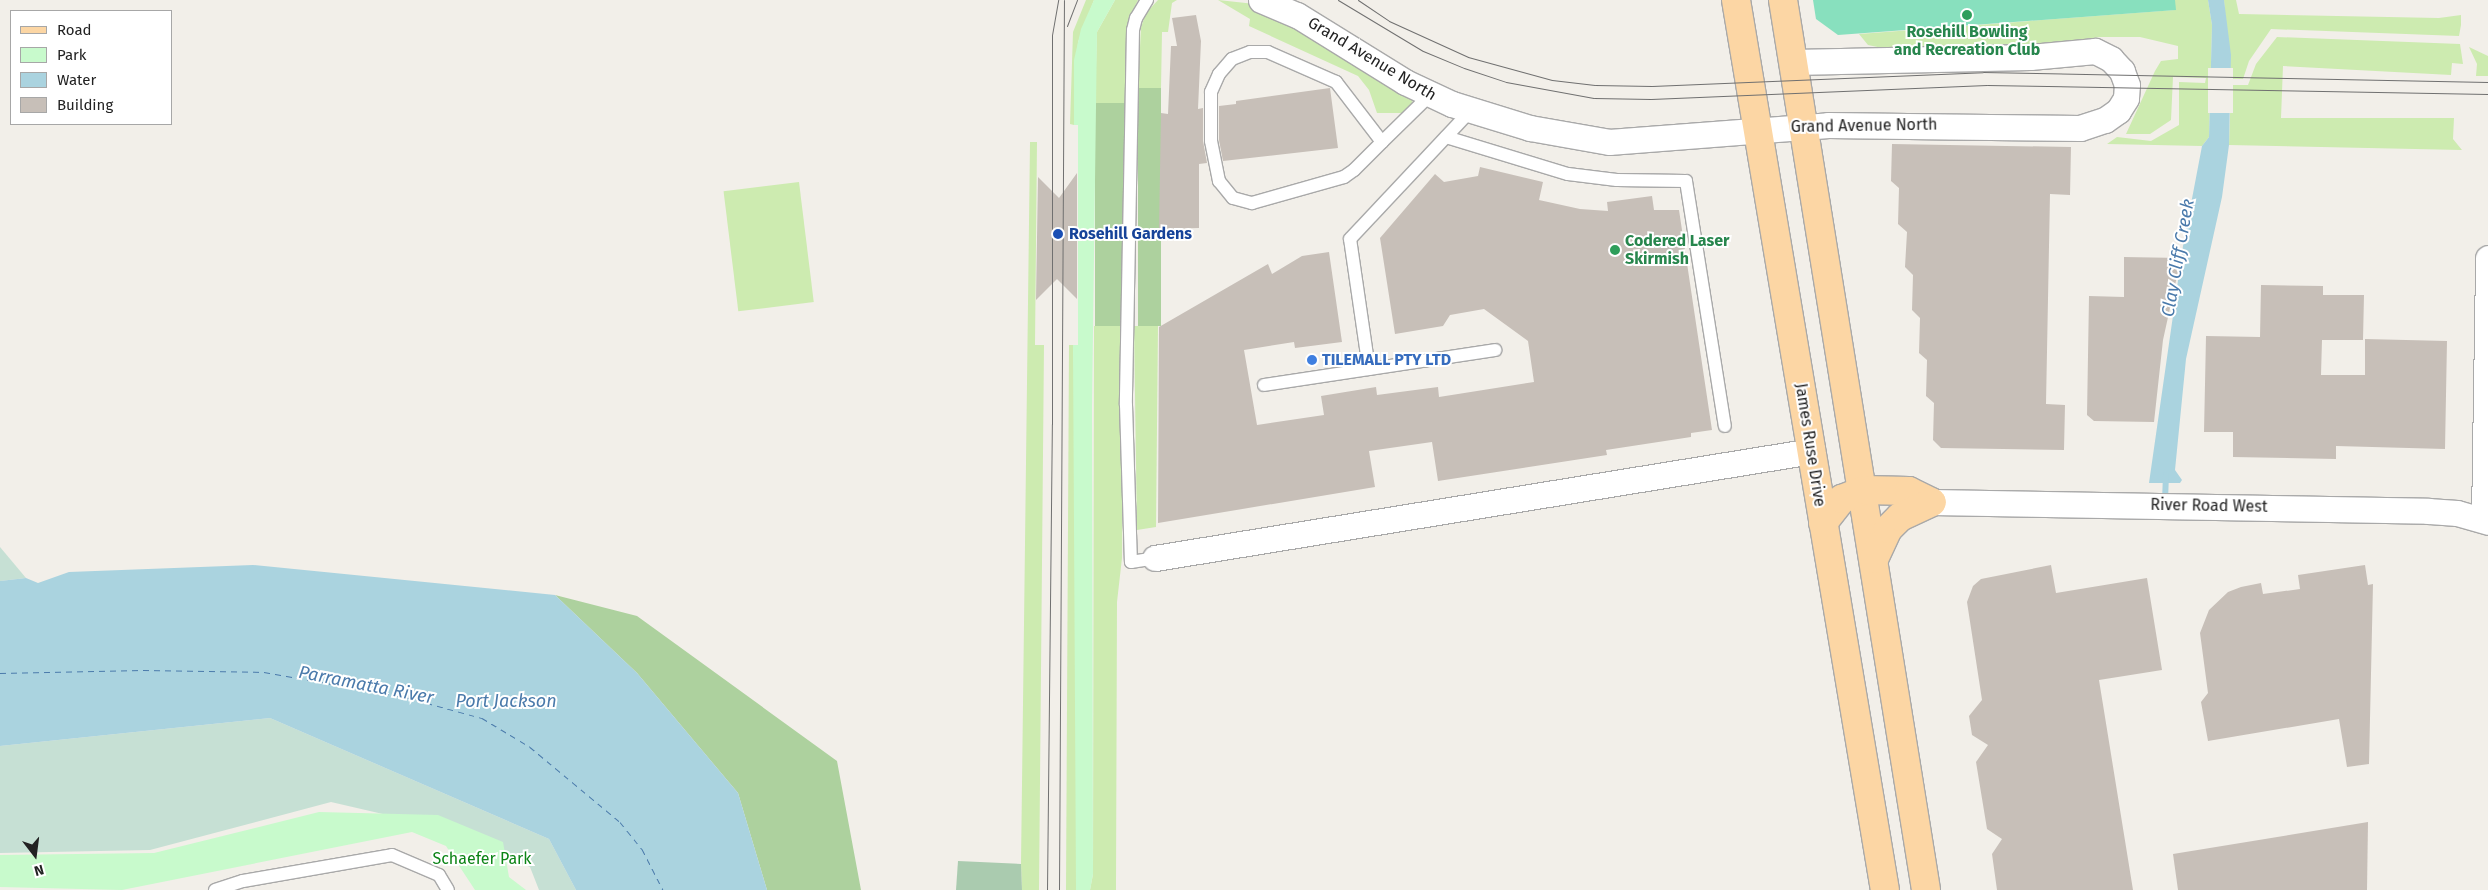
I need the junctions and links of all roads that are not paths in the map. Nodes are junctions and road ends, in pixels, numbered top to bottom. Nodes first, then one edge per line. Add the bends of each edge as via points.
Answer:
1 (1147, 0) edge
2 (1261, 0) edge
3 (1736, 0) edge
4 (1783, 0) edge
5 (1793, 62) junction
6 (1430, 95) junction
7 (1470, 111) junction
8 (1804, 127) junction
9 (1758, 129) junction
10 (1446, 137) junction
11 (1382, 142) junction
12 (2488, 258) edge
13 (1495, 350) dead end
14 (1369, 369) junction
15 (1264, 385) dead end
16 (1725, 426) dead end
17 (1812, 451) junction
18 (1864, 490) junction
19 (1932, 502) junction
20 (2487, 520) edge
21 (1822, 523) junction
22 (1874, 559) junction
23 (1143, 560) joint
24 (215, 890) edge
25 (448, 890) edge
26 (1885, 890) edge
27 (1926, 890) edge

1 - 23 lane via 1136,18 1133,43 1126,405
2 - 6 street, Grand Avenue North via 1312,23
3 - 9 main road, James Ruse Drive
4 - 5 main road
5 - 8 main road
5 - 8 street, Grand Avenue North via 2030,57 2095,51 2111,59 2122,71 2127,85 2126,98 2118,111 2105,120 2080,128 1883,124
6 - 7 street, Grand Avenue North
6 - 11 lane
7 - 9 street, Grand Avenue North via 1530,128 1609,142
7 - 10 lane
8 - 9 street, Grand Avenue North
8 - 18 main road
9 - 17 main road, James Ruse Drive
10 - 14 lane via 1350,239
10 - 16 lane via 1568,174 1617,180 1686,181
11 - 11 lane via 1354,170 1332,183 1263,201 1242,202 1224,190 1219,181 1211,141 1211,92 1219,74 1232,59 1250,52 1268,52 1336,82
12 - 20 street
13 - 14 lane
14 - 15 lane
17 - 21 main road, James Ruse Drive
17 - 23 street
18 - 19 main road via 1909,491
18 - 21 main road via 1842,499
18 - 22 main road
19 - 20 street, River Road West via 2428,511
19 - 22 main road via 1900,517 1888,529
21 - 26 main road, James Ruse Drive
22 - 27 main road
24 - 25 lane via 243,881 392,855 439,875

